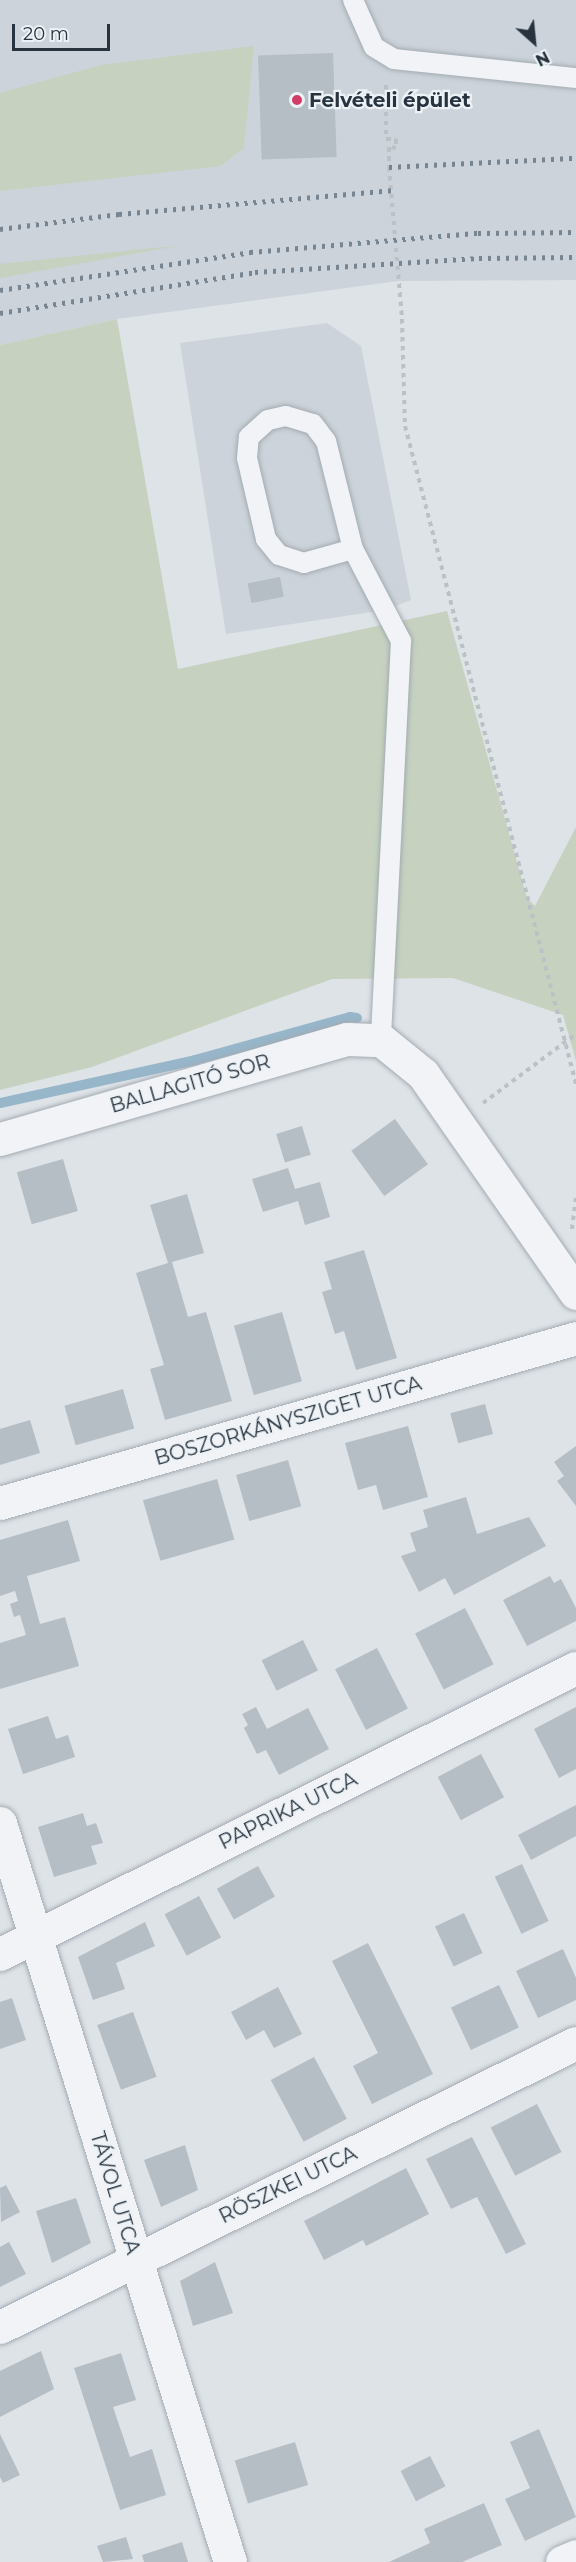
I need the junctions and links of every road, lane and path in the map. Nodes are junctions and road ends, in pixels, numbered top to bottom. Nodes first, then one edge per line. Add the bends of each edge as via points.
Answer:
1 (353, 0) edge
2 (386, 55) junction
3 (576, 78) edge
4 (353, 549) junction
5 (576, 1034) edge
6 (381, 1040) junction
7 (565, 1042) junction
8 (576, 1084) edge
9 (457, 1122) junction
10 (0, 1139) edge
11 (576, 1293) edge
12 (576, 1338) edge
13 (0, 1503) edge
14 (576, 1668) edge
15 (0, 1823) edge
16 (36, 1936) junction
17 (0, 1954) edge
18 (576, 2043) edge
19 (135, 2260) junction
20 (0, 2327) edge
21 (576, 2556) edge
22 (230, 2562) edge
23 (562, 2562) edge

1 - 2 lane via 370,41
2 - 3 lane via 413,64
2 - 7 path via 386,139 396,139 396,148 389,147 389,167 402,319 405,426
4 - 4 lane via 326,441 313,424 286,416 268,420 249,437 246,458 266,539 279,555 304,563
4 - 6 lane via 401,641
5 - 7 path
6 - 9 street via 423,1074
6 - 10 street, BALLAGITÓ SOR via 346,1039 201,1073
7 - 8 path
7 - 9 path
9 - 11 street
12 - 13 street, BOSZORKÁNYSZIGET UTCA
14 - 16 street, PAPRIKA UTCA
15 - 16 street, TÁVOL UTCA
16 - 17 street, PAPRIKA UTCA
16 - 19 street, TÁVOL UTCA
18 - 19 street, RÖSZKEI UTCA
19 - 20 street, RÖSZKEI UTCA
19 - 22 street, TÁVOL UTCA
21 - 23 street

